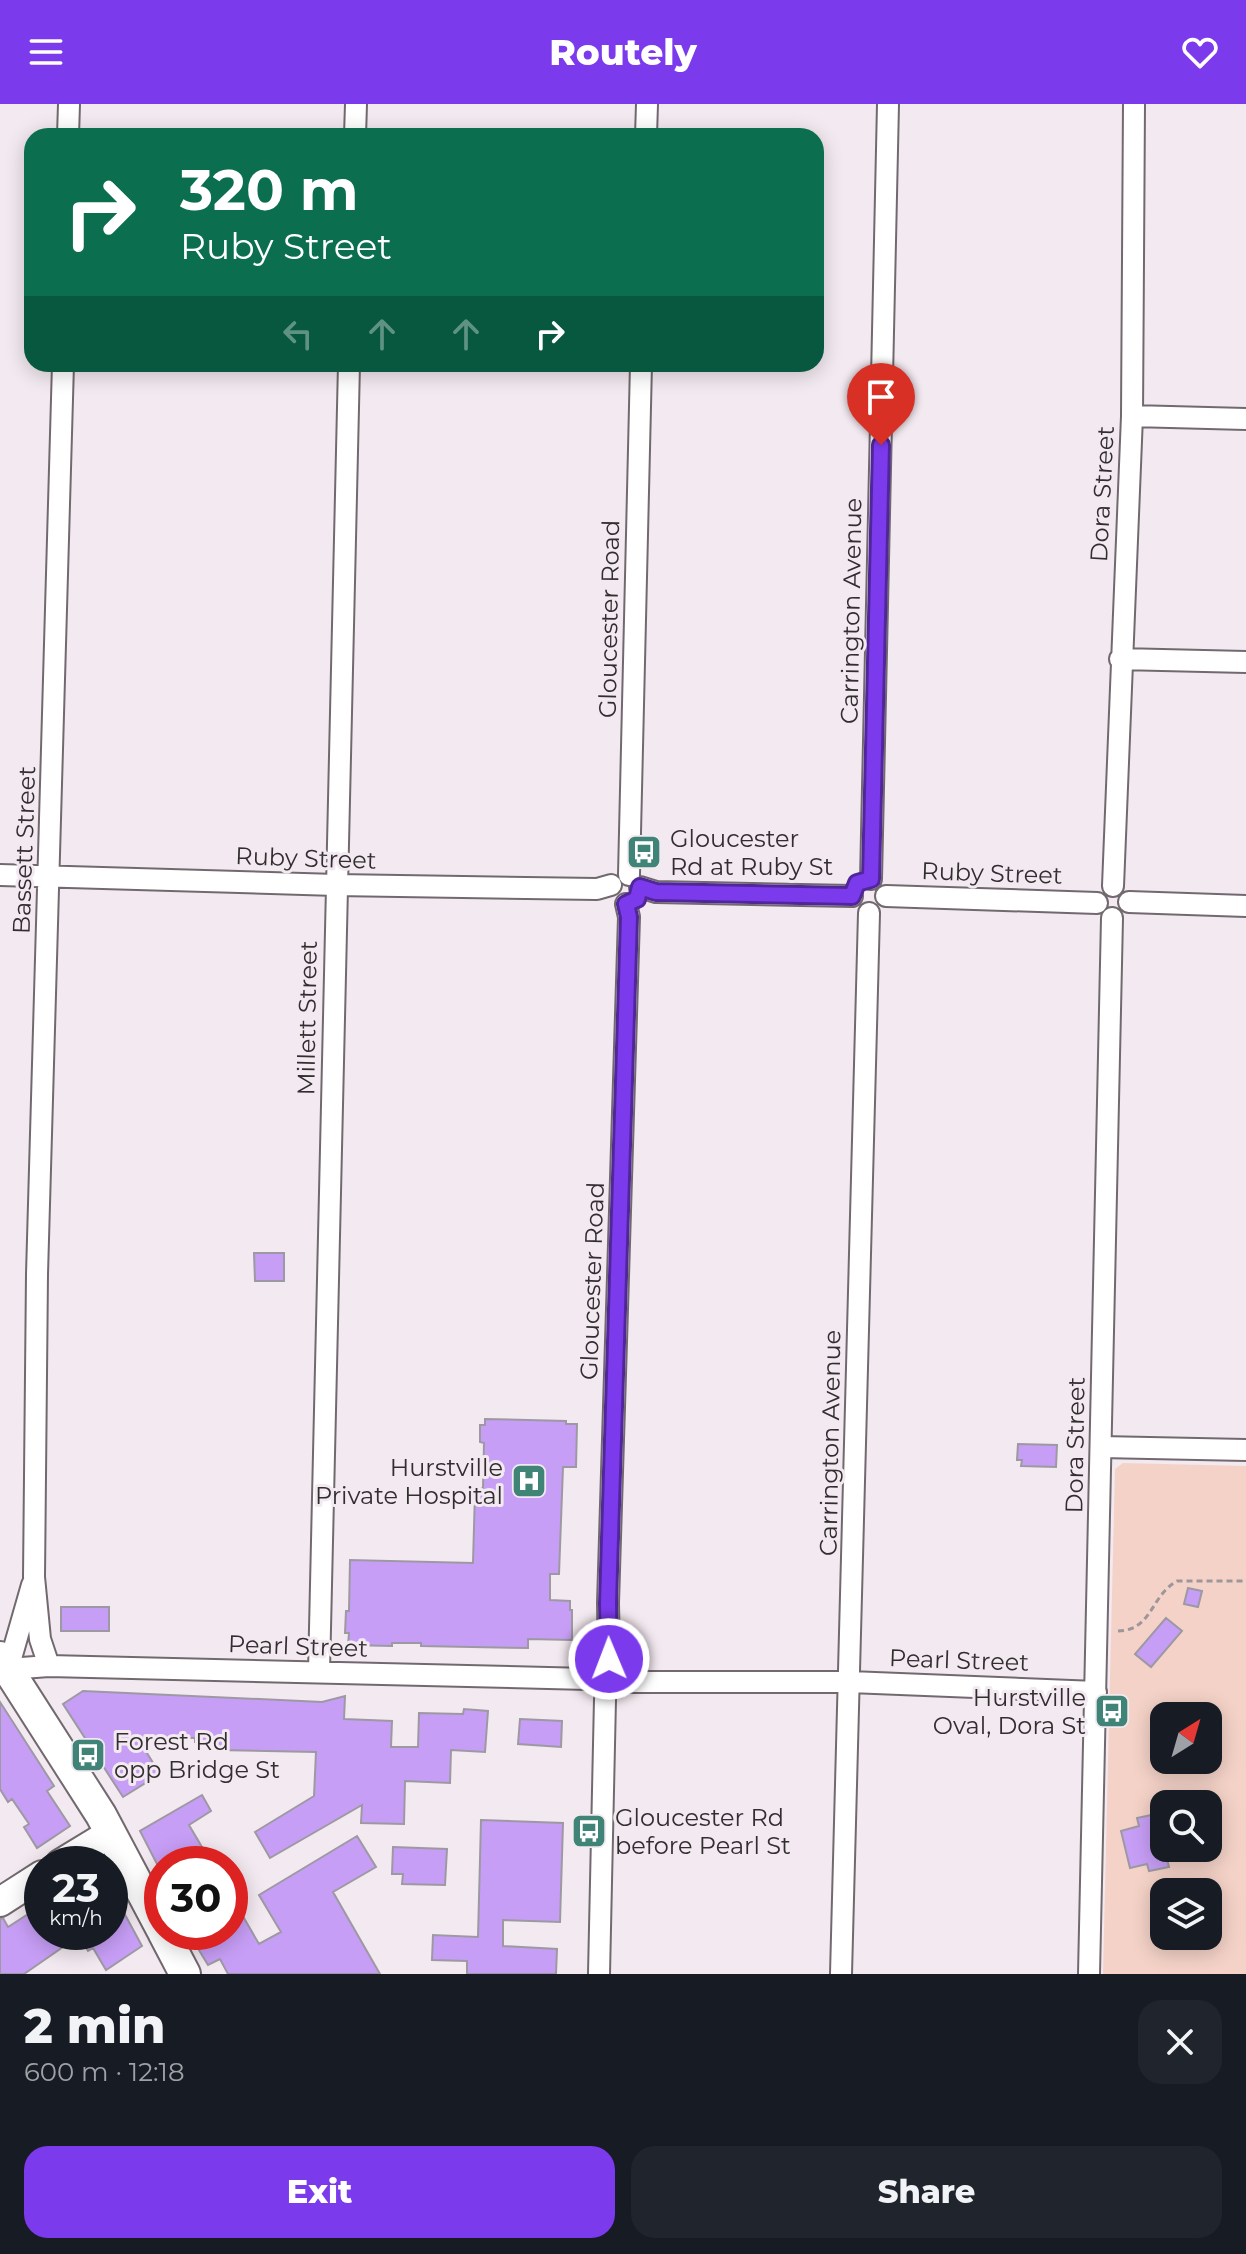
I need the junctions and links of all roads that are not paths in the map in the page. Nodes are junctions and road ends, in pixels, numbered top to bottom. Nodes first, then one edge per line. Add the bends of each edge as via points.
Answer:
1 (69, 104) edge
2 (356, 104) edge
3 (647, 104) edge
4 (888, 104) edge
5 (1134, 104) edge
6 (68, 128) edge
7 (355, 128) edge
8 (646, 128) edge
9 (63, 372) edge
10 (349, 372) edge
11 (641, 372) edge
12 (1132, 416) junction
13 (1246, 419) edge
14 (1120, 659) junction
15 (1246, 662) edge
16 (0, 875) edge
17 (50, 876) junction
18 (871, 879) junction
19 (627, 882) junction
20 (336, 885) junction
21 (1113, 886) junction
22 (852, 896) junction
23 (886, 896) junction
24 (1129, 902) junction
25 (1097, 903) junction
26 (1246, 906) edge
27 (869, 913) junction
28 (1112, 918) junction
29 (1101, 1447) junction
30 (1246, 1450) edge
31 (34, 1577) junction
32 (609, 1659) junction
33 (4, 1663) edge
34 (49, 1666) junction
35 (319, 1672) junction
36 (588, 1679) junction
37 (628, 1682) junction
38 (850, 1682) junction
39 (1096, 1692) junction
40 (605, 1699) junction
41 (111, 1833) junction
42 (90, 1846) edge
43 (24, 1887) edge
44 (144, 1895) edge
45 (0, 1902) edge
46 (173, 1950) edge
47 (185, 1974) edge
48 (599, 1974) edge
49 (841, 1974) edge
50 (1089, 1974) edge

1 - 6 street
2 - 7 street
3 - 8 street
4 - 18 street, Carrington Avenue
5 - 12 street, Dora Street
9 - 17 street, Bassett Street
10 - 20 street, Millett Street
11 - 19 street, Gloucester Road
12 - 13 street
12 - 14 street, Dora Street
14 - 15 street
14 - 21 street, Dora Street
16 - 17 street, Ruby Street
17 - 20 street, Ruby Street
17 - 31 street, Bassett Street
18 - 22 street via 857,883
18 - 23 street
19 - 20 street, Ruby Street via 597,889
19 - 22 street, Ruby Street via 656,892
19 - 32 street, Gloucester Road via 614,899 626,904 629,917
20 - 35 street, Millett Street
21 - 24 street via 1126,892
21 - 25 street via 1100,892
22 - 27 street via 856,908
23 - 25 street, Ruby Street
23 - 27 street via 879,910
24 - 26 street
24 - 28 street via 1124,913
25 - 28 street
27 - 38 street, Carrington Avenue
28 - 29 street, Dora Street
29 - 30 street
29 - 39 street, Dora Street
31 - 33 street, Bassett Street
31 - 34 street, Bassett Street via 40,1639
32 - 36 street via 592,1666
32 - 37 street via 621,1664
33 - 34 street, Pearl Street
33 - 41 main road
34 - 35 street, Pearl Street
35 - 36 street, Pearl Street
36 - 40 street via 591,1690
37 - 38 street, Pearl Street
37 - 40 street via 618,1697
38 - 39 street, Pearl Street
38 - 49 street, Carrington Avenue
39 - 50 street, Dora Street
40 - 48 street
41 - 42 street
41 - 44 main road
43 - 45 street
46 - 47 main road

